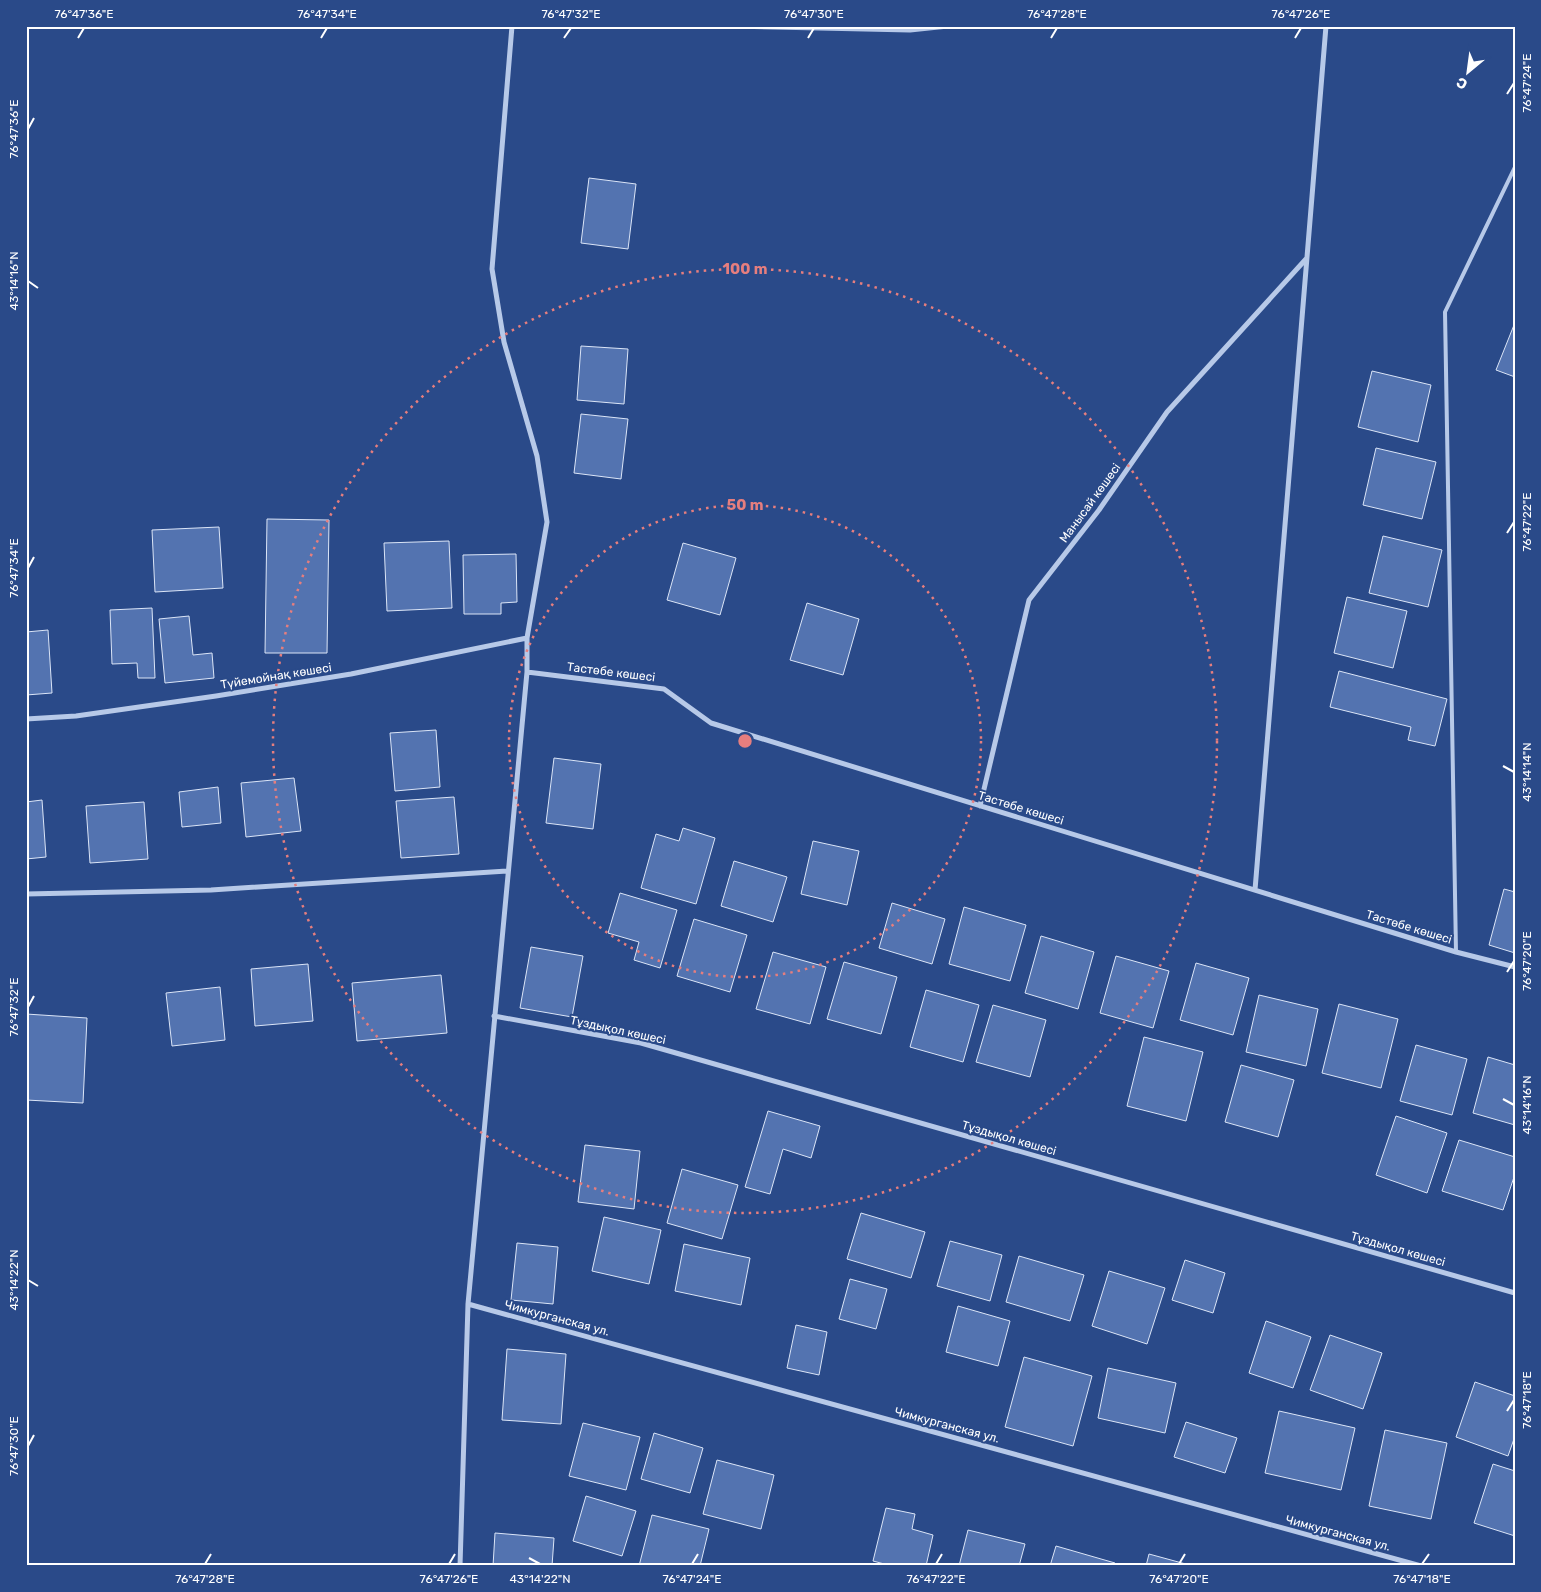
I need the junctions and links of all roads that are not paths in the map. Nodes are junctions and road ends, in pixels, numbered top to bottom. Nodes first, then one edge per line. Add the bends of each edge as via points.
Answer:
1 (512, 26) edge
2 (734, 26) edge
3 (948, 26) edge
4 (1326, 26) edge
5 (1515, 167) edge
6 (1306, 258) junction
7 (527, 638) junction
8 (527, 672) junction
9 (26, 719) edge
10 (980, 806) junction
11 (507, 871) junction
12 (1255, 890) junction
13 (26, 894) edge
14 (1456, 952) junction
15 (1515, 967) edge
16 (494, 1016) junction
17 (1515, 1293) edge
18 (468, 1304) junction
19 (460, 1566) edge
20 (1421, 1566) edge

1 - 7 street via 492,269 504,342 537,456 547,522
2 - 3 street via 910,30
4 - 6 street
5 - 14 lane via 1445,312
6 - 10 street, Манысай көшесі via 1167,412 1100,510 1029,600
6 - 12 street
7 - 8 street
7 - 9 street, Түйемойнақ көшесі via 351,674 216,696 76,716
8 - 10 street, Тастөбе көшесі via 664,688 711,723
8 - 11 street
10 - 12 street, Тастөбе көшесі
11 - 13 street via 211,890
11 - 16 street
12 - 14 street, Тастөбе көшесі
14 - 15 street, Тастөбе көшесі
16 - 17 street, Тұздықол көшесі via 641,1043
16 - 18 street
18 - 19 street
18 - 20 street, Чимкурганская ул.

